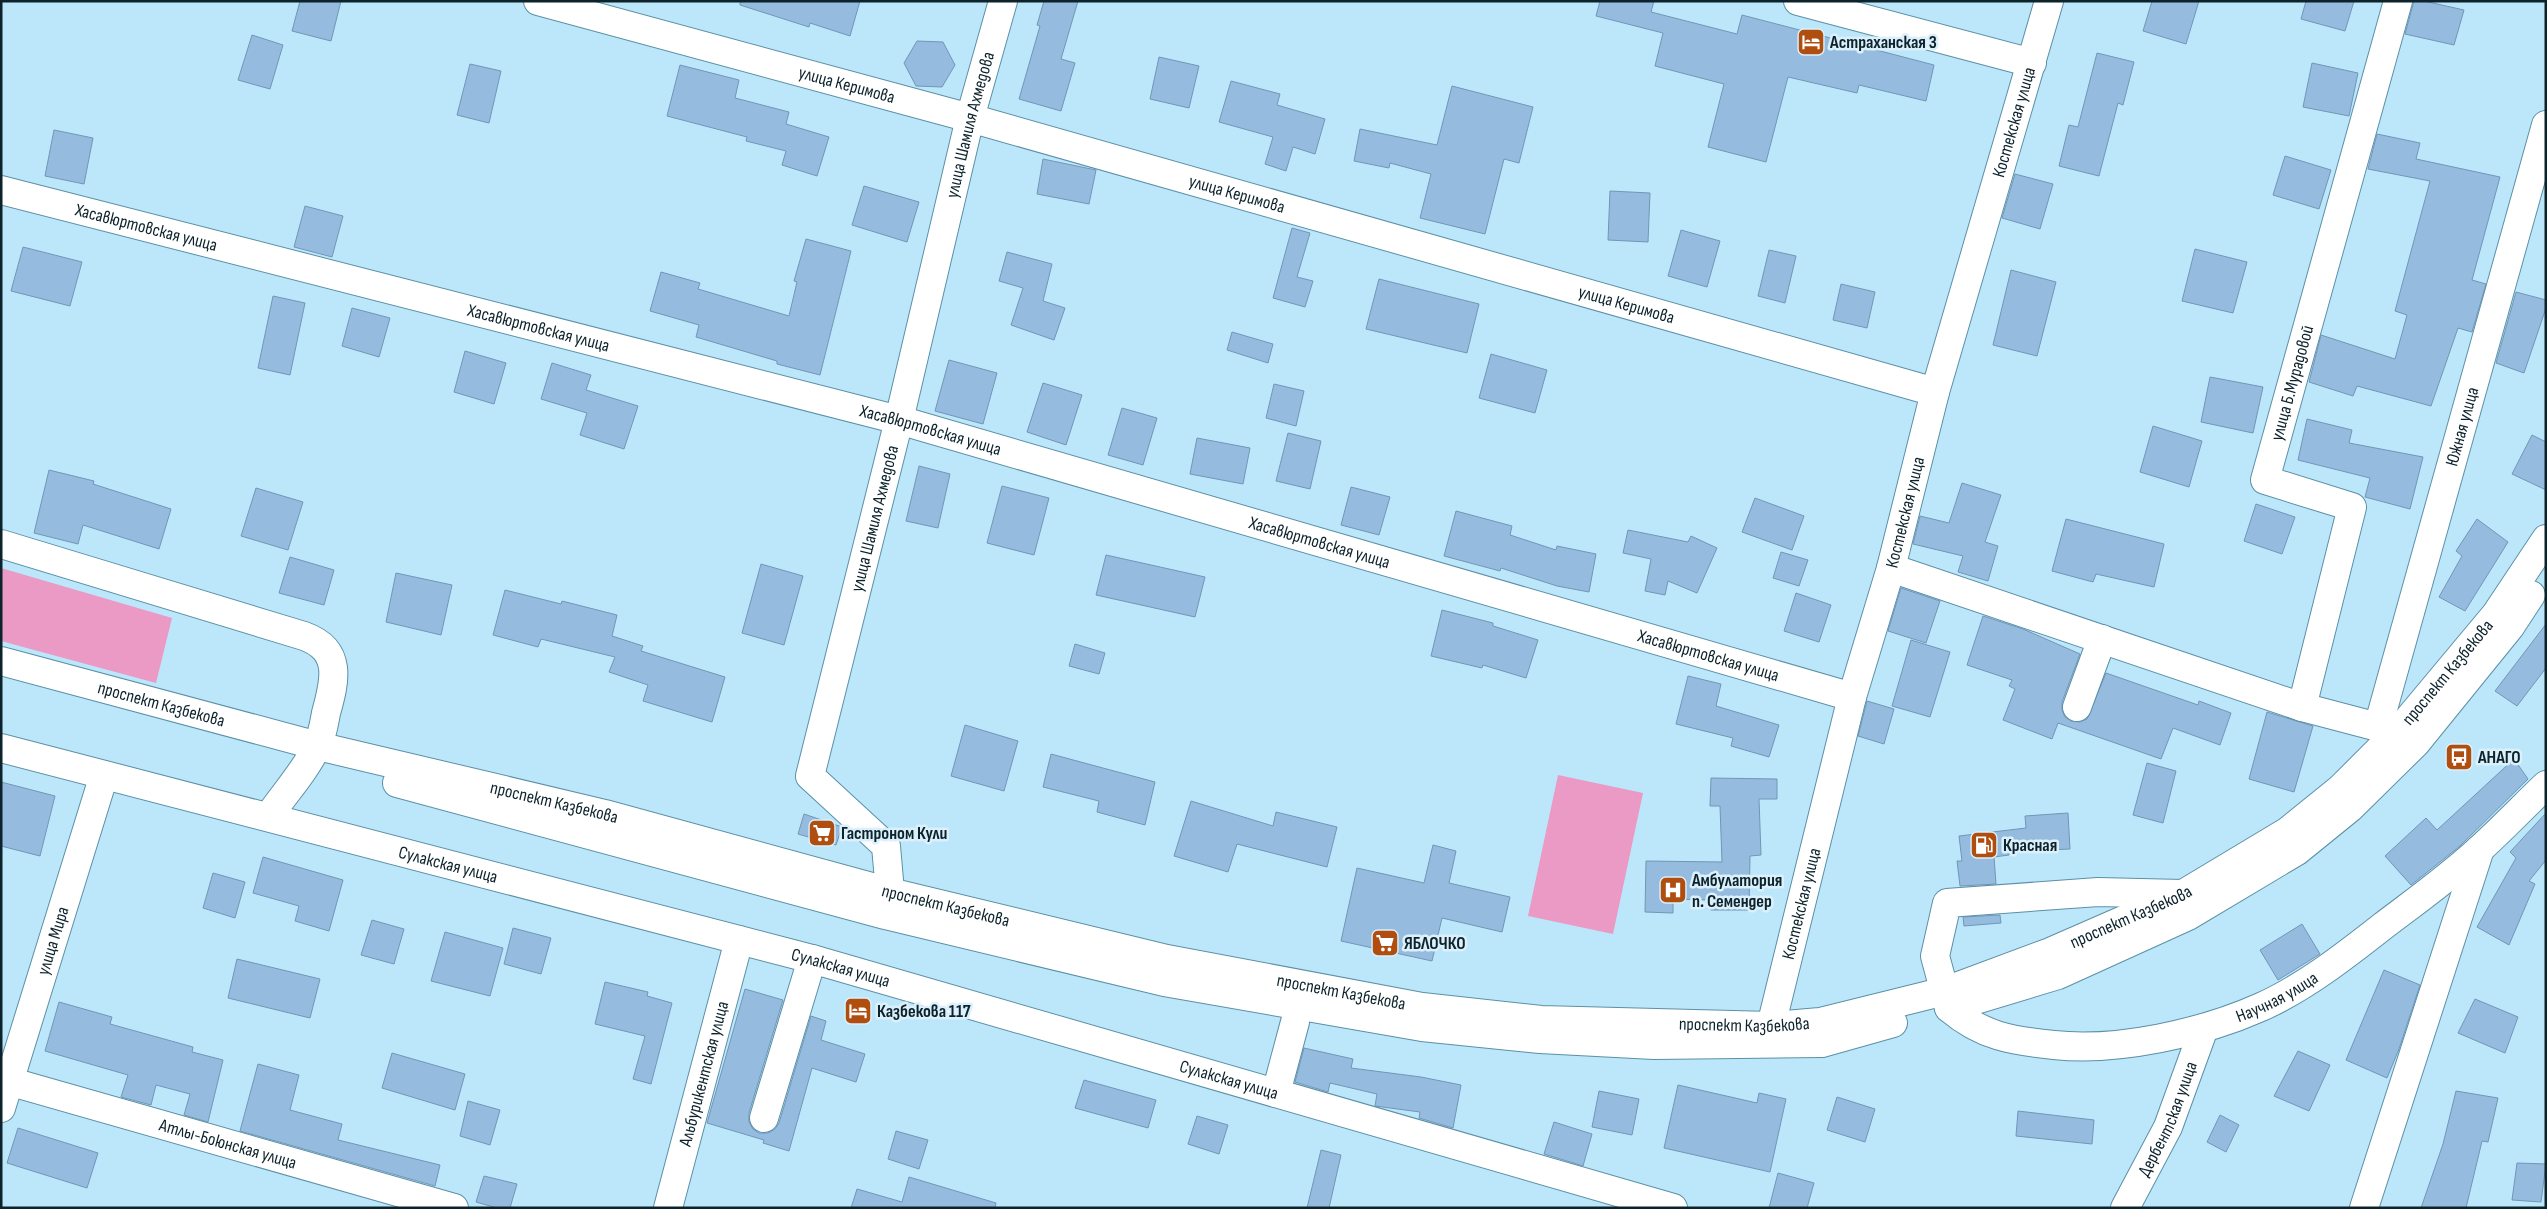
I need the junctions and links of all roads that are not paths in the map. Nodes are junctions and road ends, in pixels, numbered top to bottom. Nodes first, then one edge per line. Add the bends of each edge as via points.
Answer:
1 (538, 1) edge
2 (1003, 1) edge
3 (1798, 1) edge
4 (2049, 1) edge
5 (2398, 1) edge
6 (2032, 63) junction
7 (970, 118) junction
8 (2546, 125) edge
9 (1, 190) edge
10 (1935, 392) junction
11 (899, 420) junction
12 (2546, 539) edge
13 (1, 544) edge
14 (1891, 568) junction
15 (2546, 572) edge
16 (2102, 639) junction
17 (1, 661) edge
18 (1, 678) edge
19 (1852, 697) junction
20 (2077, 707) dead end
21 (2302, 707) junction
22 (2389, 728) junction
23 (1, 748) edge
24 (313, 753) junction
25 (104, 774) junction
26 (2546, 784) edge
27 (269, 816) junction
28 (2480, 849) junction
29 (890, 892) junction
30 (2183, 894) junction
31 (739, 940) junction
32 (812, 959) junction
33 (1947, 1000) junction
34 (1295, 1022) dead end
35 (1771, 1026) junction
36 (2204, 1028) junction
37 (5, 1080) edge
38 (1276, 1093) junction
39 (1, 1108) edge
40 (764, 1118) dead end
41 (454, 1208) edge
42 (668, 1208) edge
43 (1673, 1208) edge
44 (2125, 1208) edge
45 (2364, 1208) edge

1 - 7 main road, улица Керимова
2 - 7 main road, улица Шамиля Ахмедова
3 - 6 main road
4 - 6 main road, Костекская улица
5 - 21 main road, улица Б.Мурадовой via 2265,480 2352,507
6 - 10 main road, Костекская улица
7 - 10 main road, улица Керимова
7 - 11 main road, улица Шамиля Ахмедова
8 - 22 main road, Южная улица
9 - 11 main road, Хасавюртовская улица
10 - 14 main road, Костекская улица
11 - 19 main road, Хасавюртовская улица
11 - 29 main road, улица Шамиля Ахмедова via 810,776 886,846
12 - 22 main road, проспект Казбекова via 2496,614
13 - 24 main road via 315,640 329,655 335,682
14 - 16 main road
14 - 19 main road, Костекская улица
15 - 33 main road, проспект Казбекова via 2510,627 2416,743 2350,808 2297,851 2188,916 2058,975
16 - 20 main road
16 - 21 main road
17 - 24 main road, проспект Казбекова
18 - 24 main road, проспект Казбекова
19 - 35 main road, Костекская улица
21 - 22 main road
22 - 30 main road, проспект Казбекова via 2340,789 2288,831
23 - 25 main road, Сулакская улица
24 - 27 main road
24 - 29 main road, проспект Казбекова via 604,814
24 - 33 main road, проспект Казбекова via 876,912 1155,980 1422,1027 1540,1039 1654,1045 1822,1043
25 - 27 main road, Сулакская улица
25 - 37 main road, улица Мира
26 - 28 main road, Научная улица
27 - 31 main road, Сулакская улица
28 - 36 main road, Научная улица via 2334,964 2262,1007
28 - 45 main road
29 - 35 main road, проспект Казбекова via 1167,959 1422,1007 1541,1020
30 - 33 main road, проспект Казбекова
30 - 33 main road via 2098,892 1947,903 1935,956
31 - 32 main road, Сулакская улица
31 - 42 main road, Альбурикентская улица
32 - 38 main road, Сулакская улица
32 - 40 main road
33 - 35 main road, проспект Казбекова via 1820,1022
33 - 36 main road, Научная улица via 1984,1032 2025,1042 2076,1047 2111,1045
34 - 38 main road
36 - 44 main road, Дербентская улица via 2168,1127
37 - 39 main road, улица Мира
37 - 41 main road, Атлы-Боюнская улица
38 - 43 main road, Сулакская улица

